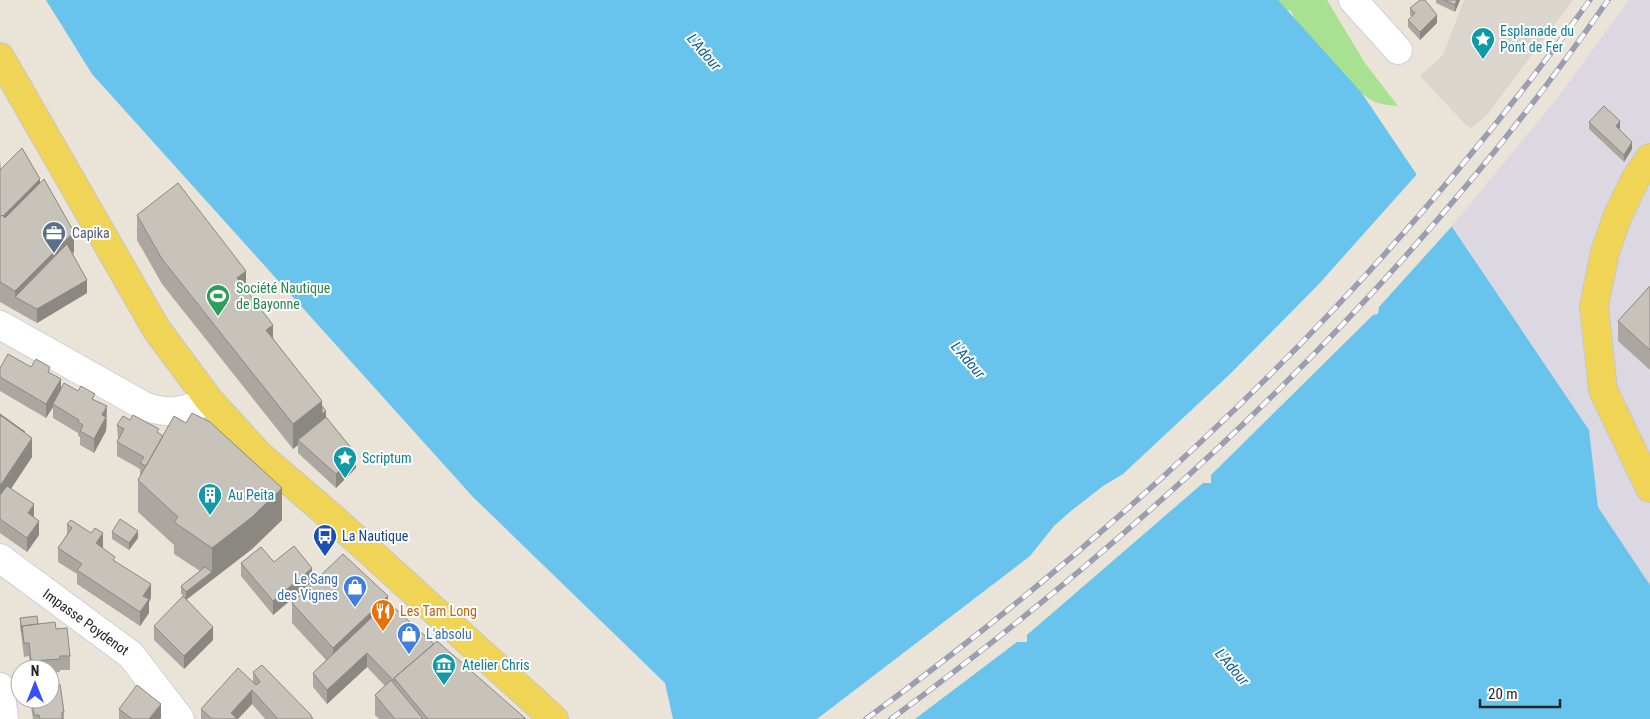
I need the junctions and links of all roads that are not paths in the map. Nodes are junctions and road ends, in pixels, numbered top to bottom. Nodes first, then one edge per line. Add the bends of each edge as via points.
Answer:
1 (1353, 0) edge
2 (1398, 50) dead end
3 (0, 57) edge
4 (1650, 158) edge
5 (0, 325) edge
6 (208, 400) junction
7 (1650, 488) edge
8 (0, 558) edge
9 (0, 687) edge
10 (4, 719) edge
11 (180, 719) edge
12 (554, 719) edge

1 - 2 street
3 - 6 main road via 157,330
4 - 7 main road via 1618,215 1605,252 1594,306 1603,390
5 - 6 street via 159,412 190,410
6 - 12 main road via 260,456
8 - 11 street, Impasse Poydenot via 132,655
9 - 10 street

